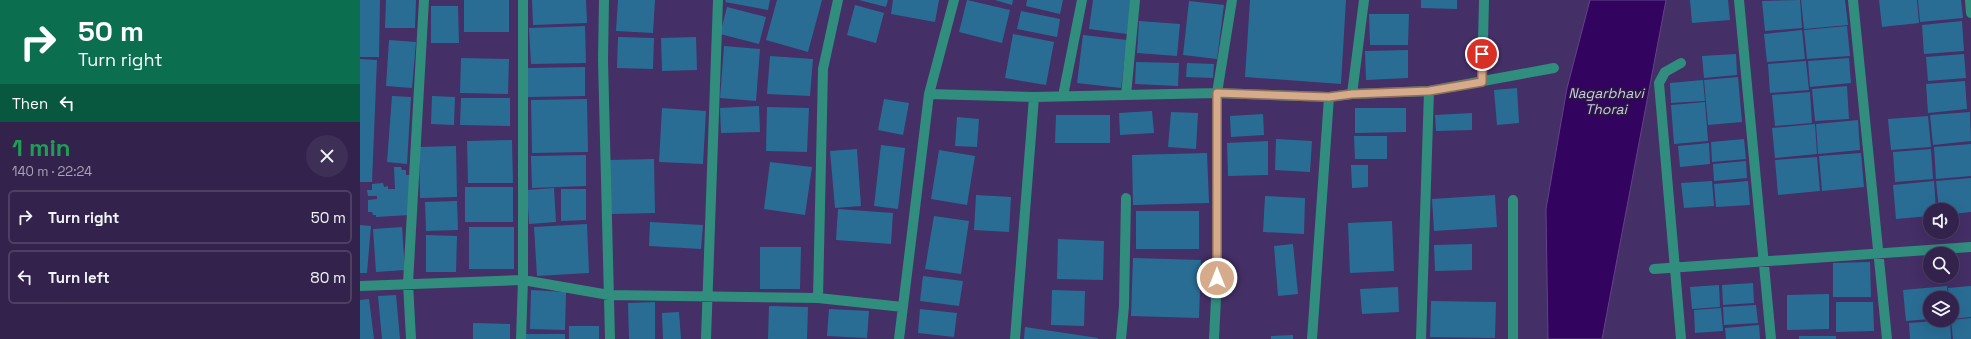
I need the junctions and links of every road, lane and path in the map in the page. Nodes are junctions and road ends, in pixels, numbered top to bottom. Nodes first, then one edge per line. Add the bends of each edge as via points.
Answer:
1 (424, 0) edge
2 (523, 0) edge
3 (604, 0) edge
4 (718, 0) edge
5 (838, 0) edge
6 (954, 0) edge
7 (1082, 0) edge
8 (1136, 0) edge
9 (1232, 0) edge
10 (1364, 0) edge
11 (1484, 0) edge
12 (1739, 0) edge
13 (1853, 0) edge
14 (1970, 0) edge
15 (1971, 13) edge
16 (1681, 63) dead end
17 (1554, 68) dead end
18 (1482, 82) junction
19 (1429, 91) junction
20 (1217, 93) junction
21 (929, 94) junction
22 (1352, 94) junction
23 (1126, 95) junction
24 (1063, 96) junction
25 (1034, 97) junction
26 (1329, 97) junction
27 (1126, 198) dead end
28 (1513, 200) dead end
29 (1971, 247) edge
30 (1878, 253) junction
31 (1764, 261) junction
32 (1674, 267) junction
33 (1654, 269) dead end
34 (523, 280) junction
35 (408, 283) junction
36 (360, 286) edge
37 (609, 295) junction
38 (708, 297) junction
39 (818, 298) junction
40 (903, 307) junction
41 (411, 339) edge
42 (521, 339) edge
43 (610, 339) edge
44 (706, 339) edge
45 (899, 339) edge
46 (1015, 339) edge
47 (1121, 339) edge
48 (1214, 339) edge
49 (1312, 339) edge
50 (1421, 339) edge
51 (1513, 339) edge
52 (1681, 339) edge
53 (1771, 339) edge
54 (1887, 339) edge

1 - 35 street
2 - 34 street
3 - 37 street via 603,60
4 - 38 street
5 - 39 street via 823,69
6 - 21 street
7 - 24 street
8 - 23 street
9 - 20 street
10 - 22 street
11 - 18 street
12 - 31 street
13 - 30 street
14 - 15 street
16 - 32 street via 1665,72 1659,83
17 - 18 street
18 - 19 street
19 - 22 street
19 - 50 street
20 - 23 street
20 - 26 street
20 - 48 street via 1217,278
21 - 25 street
21 - 40 street
22 - 26 street
23 - 24 street
24 - 25 street
25 - 46 street
26 - 49 street
27 - 47 street
28 - 51 street
29 - 30 street
30 - 31 street
30 - 54 street
31 - 32 street
31 - 53 street
32 - 33 street
32 - 52 street
34 - 35 street
34 - 37 street
34 - 42 street
35 - 36 street
35 - 41 street
37 - 38 street
37 - 43 street
38 - 39 street
38 - 44 street
39 - 40 street
40 - 45 street

